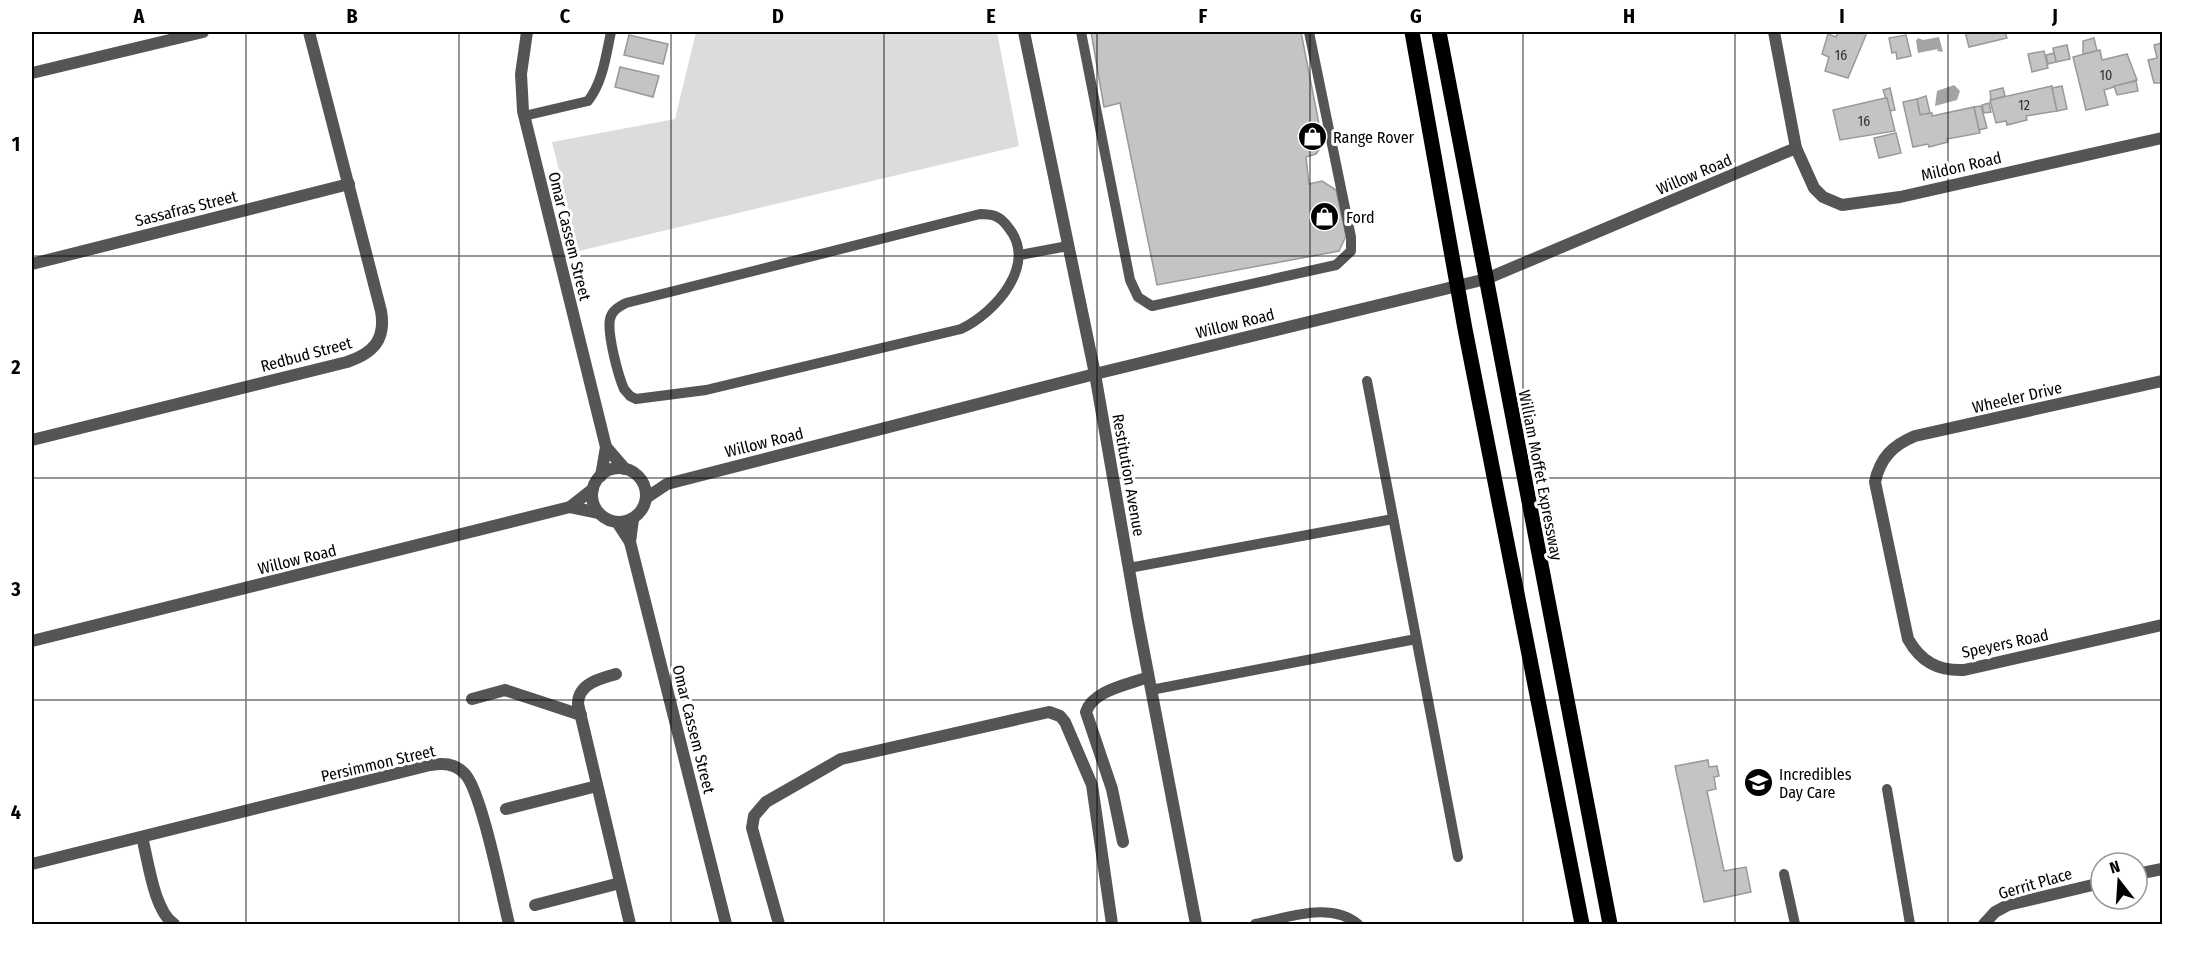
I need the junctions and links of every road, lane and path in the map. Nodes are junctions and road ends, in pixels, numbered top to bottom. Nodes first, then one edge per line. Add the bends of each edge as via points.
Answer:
1 (203, 32) edge
2 (309, 32) edge
3 (527, 32) edge
4 (611, 32) edge
5 (1024, 32) edge
6 (1081, 32) edge
7 (1309, 32) edge
8 (1412, 32) edge
9 (1438, 32) edge
10 (1774, 32) edge
11 (32, 74) edge
12 (524, 116) junction
13 (2163, 138) edge
14 (1796, 148) junction
15 (349, 184) junction
16 (1068, 246) junction
17 (1020, 255) junction
18 (32, 264) edge
19 (1486, 279) junction
20 (1457, 285) junction
21 (1095, 374) junction
22 (1367, 381) dead end
23 (2163, 381) edge
24 (32, 440) edge
25 (606, 447) junction
26 (1885, 457) joint
27 (625, 469) junction
28 (601, 476) junction
29 (642, 481) junction
30 (667, 483) junction
31 (593, 489) junction
32 (646, 498) junction
33 (570, 507) junction
34 (599, 513) junction
35 (633, 519) junction
36 (1393, 519) junction
37 (616, 522) junction
38 (630, 542) junction
39 (1129, 568) junction
40 (2163, 626) edge
41 (1416, 639) junction
42 (32, 641) edge
43 (616, 674) dead end
44 (1150, 684) junction
45 (472, 699) dead end
46 (581, 715) junction
47 (597, 786) junction
48 (1887, 789) dead end
49 (506, 809) dead end
50 (142, 837) junction
51 (1123, 842) dead end
52 (1458, 857) dead end
53 (32, 864) edge
54 (1784, 874) dead end
55 (620, 883) junction
56 (2089, 886) edge
57 (535, 905) dead end
58 (174, 924) edge
59 (509, 924) edge
60 (630, 924) edge
61 (726, 924) edge
62 (779, 924) edge
63 (1112, 924) edge
64 (1196, 924) edge
65 (1255, 924) edge
66 (1358, 924) edge
67 (1582, 924) edge
68 (1610, 924) edge
69 (1795, 924) edge
70 (1910, 924) edge
71 (1984, 924) edge

1 - 11 street
2 - 15 street, Redbud Street
3 - 12 street, Omar Cassem Street via 521,74
4 - 12 lane via 603,67 588,101
5 - 16 street, Restitution Avenue
6 - 7 lane via 1130,280 1138,297 1152,306 1336,265 1351,251
8 - 20 main road
9 - 19 main road, William Moffet Expressway
10 - 14 street, Mildon Road
12 - 25 street, Omar Cassem Street
13 - 14 street, Mildon Road via 1852,206 1833,202 1814,188
14 - 19 street, Willow Road
15 - 18 street, Sassafras Street
15 - 24 street, Redbud Street via 382,320 382,335 367,354
16 - 17 lane
16 - 21 street, Restitution Avenue
17 - 17 lane via 1004,222 998,216 980,214 635,300 618,307 610,319 622,384 627,394 636,399 687,394 961,329 976,322 997,302 1008,288
19 - 20 street, Willow Road
19 - 68 main road, William Moffet Expressway
20 - 21 street, Willow Road
20 - 67 main road
21 - 30 street, Willow Road
21 - 39 street, Restitution Avenue
22 - 36 lane
23 - 26 street, Wheeler Drive via 1915,436 1899,443
25 - 27 street, Omar Cassem Street
25 - 28 street, Omar Cassem Street
26 - 40 street, Speyers Road via 1877,474 1876,492 1903,616 1914,649 1930,664 1941,669 1964,670
27 - 28 street
27 - 29 street
28 - 31 street
29 - 30 street, Willow Road
29 - 32 street
30 - 32 street, Willow Road
31 - 33 street, Willow Road
31 - 34 street via 593,502
32 - 35 street
33 - 34 street, Willow Road
33 - 42 street, Willow Road
34 - 37 street
35 - 37 street
35 - 38 street, Omar Cassem Street
36 - 39 lane
36 - 41 lane
37 - 38 street, Omar Cassem Street
38 - 61 street, Omar Cassem Street
39 - 44 street, Restitution Avenue
41 - 44 lane
41 - 52 lane
43 - 46 street via 581,691
44 - 51 street via 1101,695 1088,704 1086,712 1112,789
44 - 64 street, Restitution Avenue
45 - 46 street via 505,690
46 - 47 street
47 - 49 street
47 - 55 street
48 - 70 lane
50 - 53 street, Persimmon Street
50 - 58 street via 160,904
50 - 59 street, Persimmon Street via 430,765 449,765 464,772 476,793
54 - 69 lane
55 - 57 street
55 - 60 street
56 - 71 street, Gerrit Place via 2008,905
62 - 63 street via 752,828 754,816 766,802 842,759 1040,712 1060,716 1092,785
65 - 66 lane via 1322,912 1343,915

